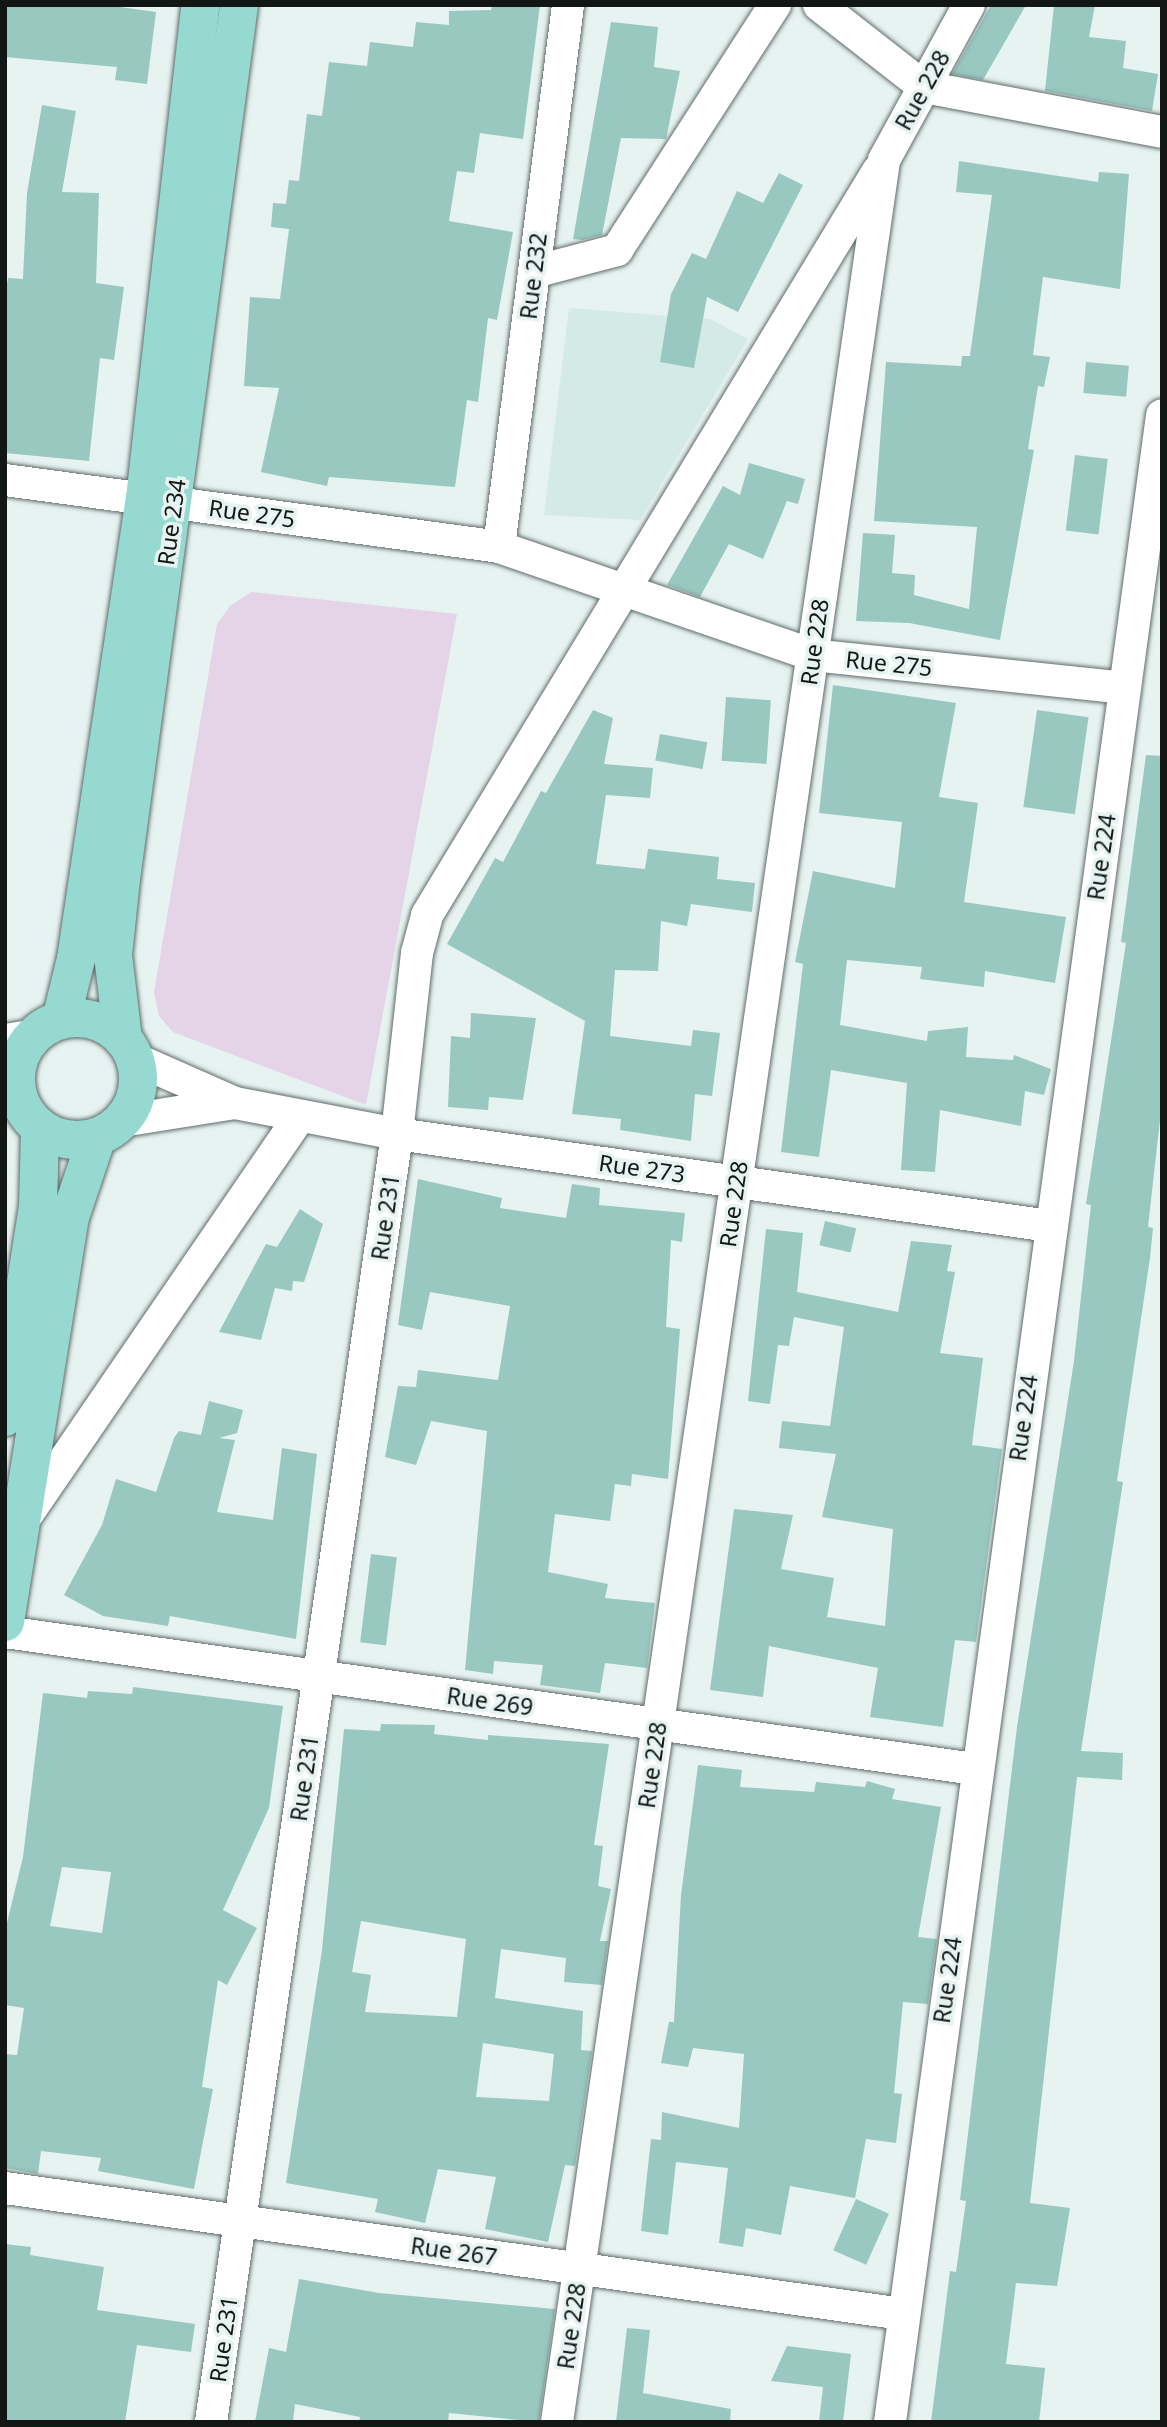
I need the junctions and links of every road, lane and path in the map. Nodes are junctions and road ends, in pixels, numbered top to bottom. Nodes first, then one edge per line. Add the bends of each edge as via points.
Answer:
1 (200, 5) edge
2 (239, 5) edge
3 (568, 5) edge
4 (775, 5) edge
5 (819, 5) edge
6 (969, 5) edge
7 (924, 87) junction
8 (1162, 132) edge
9 (884, 160) junction
10 (534, 272) junction
11 (1162, 415) edge
12 (5, 480) edge
13 (160, 501) junction
14 (499, 547) junction
15 (621, 592) junction
16 (812, 655) junction
17 (1124, 688) junction
18 (34, 1031) edge
19 (129, 1049) junction
20 (235, 1103) junction
21 (22, 1109) edge
22 (300, 1116) junction
23 (109, 1129) junction
24 (397, 1134) junction
25 (737, 1182) junction
26 (1050, 1226) junction
27 (12, 1340) edge
28 (5, 1417) edge
29 (21, 1523) junction
30 (5, 1622) edge
31 (5, 1632) edge
32 (319, 1677) junction
33 (658, 1724) junction
34 (975, 1769) junction
35 (5, 2188) edge
36 (240, 2221) junction
37 (579, 2268) junction
38 (903, 2314) junction
39 (211, 2422) edge
40 (557, 2422) edge
41 (890, 2422) edge

1 - 13 main road, Rue 234
2 - 13 main road, Rue 234
3 - 10 street, Rue 232
4 - 10 street via 617,250
5 - 7 street
6 - 7 street, Rue 228
7 - 8 street
7 - 9 street, Rue 228
9 - 15 street, Rue 231
9 - 16 street, Rue 228
10 - 14 street, Rue 232
11 - 17 street, Rue 224
12 - 13 street, Rue 275
13 - 14 street, Rue 275
13 - 18 main road, Rue 234 via 76,959
13 - 19 main road, Rue 234 via 113,955
14 - 15 street, Rue 275
15 - 16 street, Rue 275
15 - 24 street, Rue 231 via 427,915 417,953
16 - 17 street, Rue 275
16 - 25 street, Rue 228
17 - 26 street, Rue 224
18 - 19 main road via 94,1020
18 - 21 main road via 19,1059
19 - 20 street, Rue 273
19 - 23 main road via 135,1099
20 - 22 street, Rue 273
20 - 23 street, Rue 273
21 - 23 main road via 67,1140
21 - 27 main road via 38,1207
22 - 24 street, Rue 273
22 - 29 street
23 - 29 main road via 69,1217
24 - 25 street, Rue 273
24 - 32 street, Rue 231
25 - 26 street, Rue 273
25 - 33 street, Rue 228
26 - 34 street, Rue 224
27 - 28 main road
29 - 30 main road
31 - 32 street, Rue 269
32 - 33 street, Rue 269
32 - 36 street, Rue 231
33 - 34 street, Rue 269
33 - 37 street, Rue 228
34 - 38 street, Rue 224
35 - 36 street, Rue 267
36 - 37 street, Rue 267
36 - 39 street, Rue 231
37 - 38 street, Rue 267
37 - 40 street, Rue 228
38 - 41 street, Rue 224

